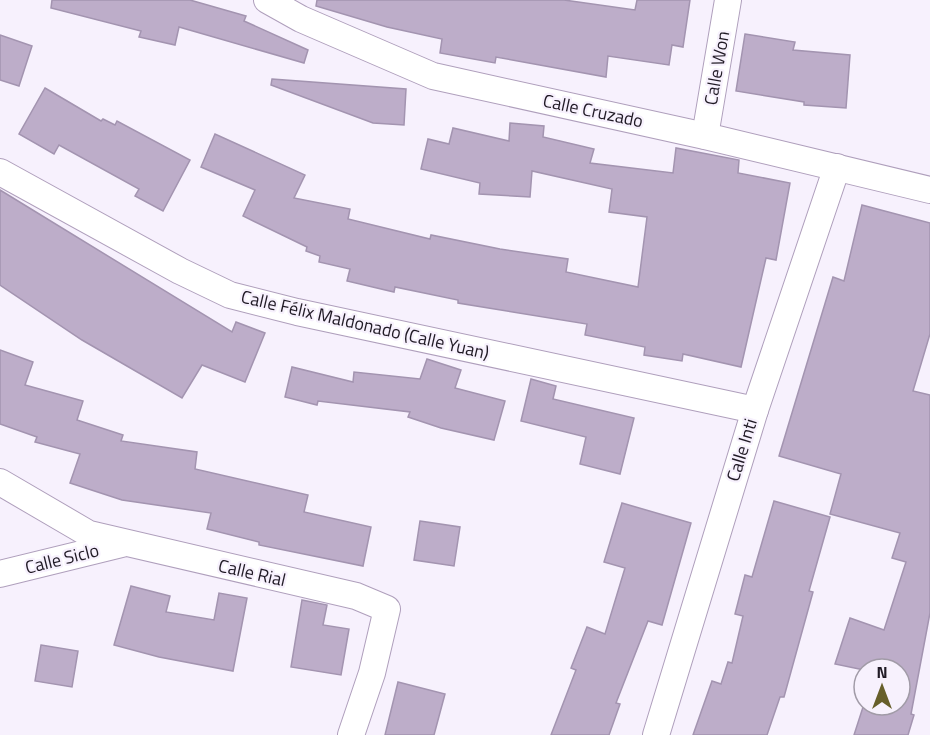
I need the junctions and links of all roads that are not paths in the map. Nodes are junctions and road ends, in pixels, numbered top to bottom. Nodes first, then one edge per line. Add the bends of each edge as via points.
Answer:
1 (267, 0) edge
2 (728, 0) edge
3 (705, 136) junction
4 (837, 167) junction
5 (0, 172) edge
6 (930, 190) edge
7 (755, 410) junction
8 (0, 482) edge
9 (124, 543) junction
10 (0, 574) edge
11 (351, 735) edge
12 (656, 735) edge

1 - 3 street, Calle Cruzado via 433,76
2 - 3 street, Calle Won
3 - 4 street, Calle Cruzado
4 - 6 street, Calle Cruzado
4 - 7 street, Calle Inti
5 - 7 street, Calle Félix Maldonado (Calle Yuan) via 230,295
7 - 12 street, Calle Inti
8 - 9 street, Calle Rial via 89,534
9 - 10 street, Calle Siclo
9 - 11 street, Calle Rial via 356,596 387,609 372,673

